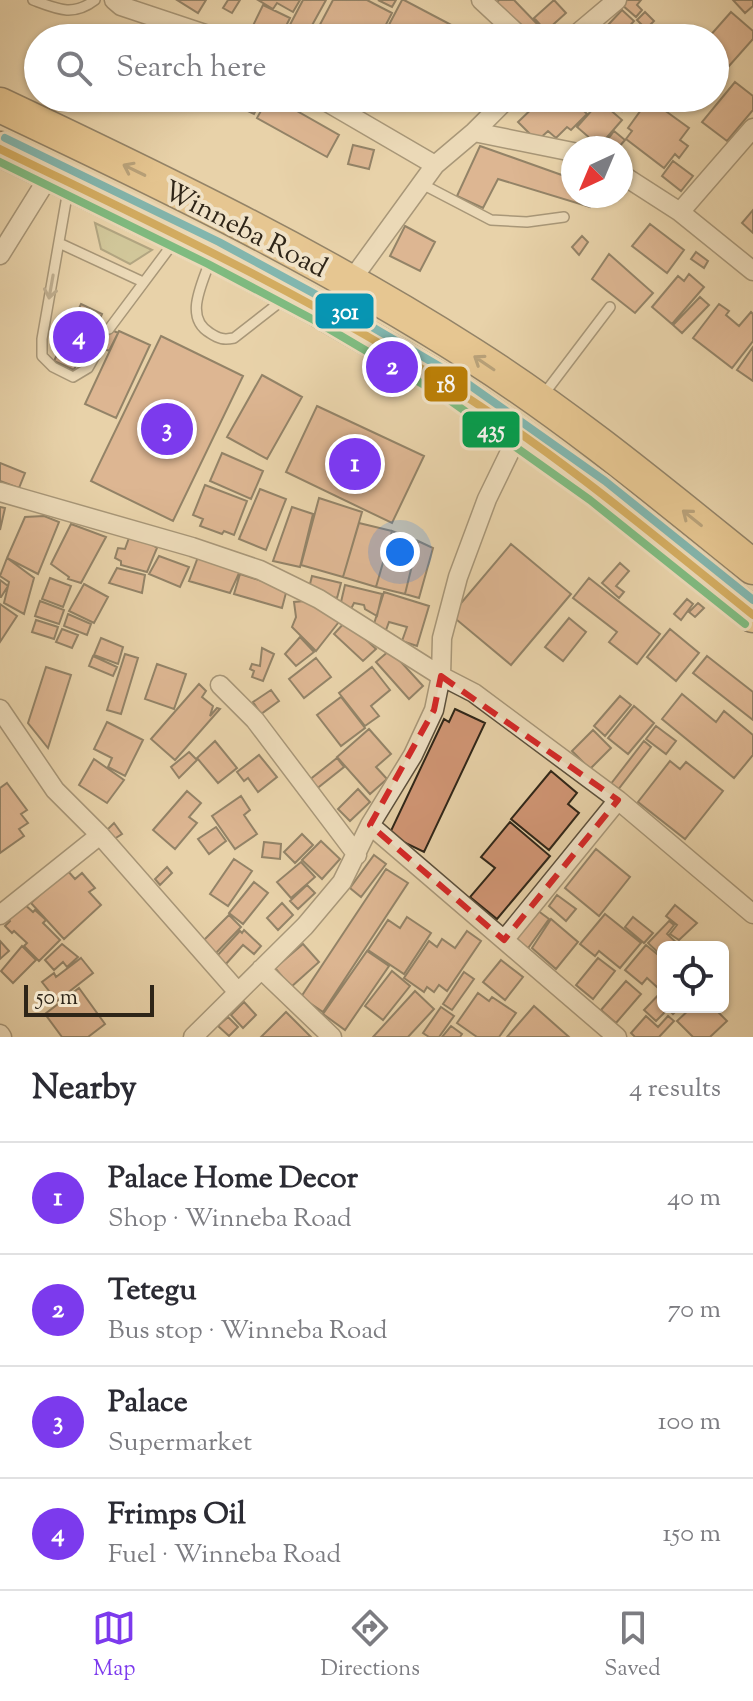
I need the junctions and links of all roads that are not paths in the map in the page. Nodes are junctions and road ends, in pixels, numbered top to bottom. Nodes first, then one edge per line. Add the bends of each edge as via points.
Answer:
1 (33, 0) edge
2 (95, 0) edge
3 (114, 0) edge
4 (481, 0) edge
5 (617, 0) edge
6 (175, 24) edge
7 (507, 24) edge
8 (589, 24) edge
9 (0, 105) edge
10 (344, 112) edge
11 (494, 112) edge
12 (753, 128) edge
13 (474, 132) junction
14 (0, 149) edge
15 (561, 150) edge
16 (435, 165) junction
17 (60, 178) junction
18 (633, 182) edge
19 (420, 183) junction
20 (680, 212) junction
21 (564, 217) dead end
22 (177, 237) junction
23 (59, 243) junction
24 (213, 253) junction
25 (0, 255) edge
26 (753, 271) edge
27 (143, 282) junction
28 (350, 282) junction
29 (290, 294) junction
30 (610, 307) dead end
31 (109, 329) dead end
32 (100, 347) dead end
33 (539, 400) junction
34 (519, 433) junction
35 (0, 492) edge
36 (753, 567) edge
37 (753, 615) edge
38 (441, 676) junction
39 (220, 685) dead end
40 (0, 709) edge
41 (618, 800) junction
42 (370, 825) junction
43 (100, 835) junction
44 (357, 855) junction
45 (753, 914) edge
46 (0, 915) edge
47 (504, 940) junction
48 (261, 969) junction
49 (237, 991) junction
50 (193, 1037) edge
51 (332, 1037) edge
52 (617, 1037) edge

1 - 2 lane via 71,11
3 - 6 street
4 - 7 street
5 - 8 street
28 -> 9 highway, Winneba Road
10 - 16 street
11 - 13 street
12 - 20 street
13 - 15 street
13 - 16 street
14 - 17 highway, Winneba Road
16 - 19 street
17 - 22 highway, Winneba Road
17 - 23 lane
17 - 25 street
18 - 20 street
19 - 21 lane via 491,220
19 - 28 street
20 - 26 street
22 - 24 highway, Winneba Road
22 - 27 lane
23 - 27 lane
23 -> 32 lane via 42,356 73,377 88,368
24 - 29 highway, Winneba Road
24 - 29 lane via 195,312 201,328 214,336 234,338
27 - 31 lane
33 -> 28 highway, Winneba Road
29 - 34 highway, Winneba Road via 455,389
30 - 33 lane
36 -> 33 highway, Winneba Road
34 - 37 highway, Winneba Road
34 - 38 street via 458,577 442,638
35 - 38 street via 260,570 319,599
38 - 41 street via 474,693
38 - 42 street via 434,710 413,755
39 - 44 street via 255,720
40 - 43 street via 55,790
41 - 45 street
41 - 47 street
42 - 44 street
42 - 47 street
43 - 46 street
43 - 49 street
44 - 48 street via 305,926
47 - 52 street
48 - 49 street
48 - 51 street
49 - 50 street

